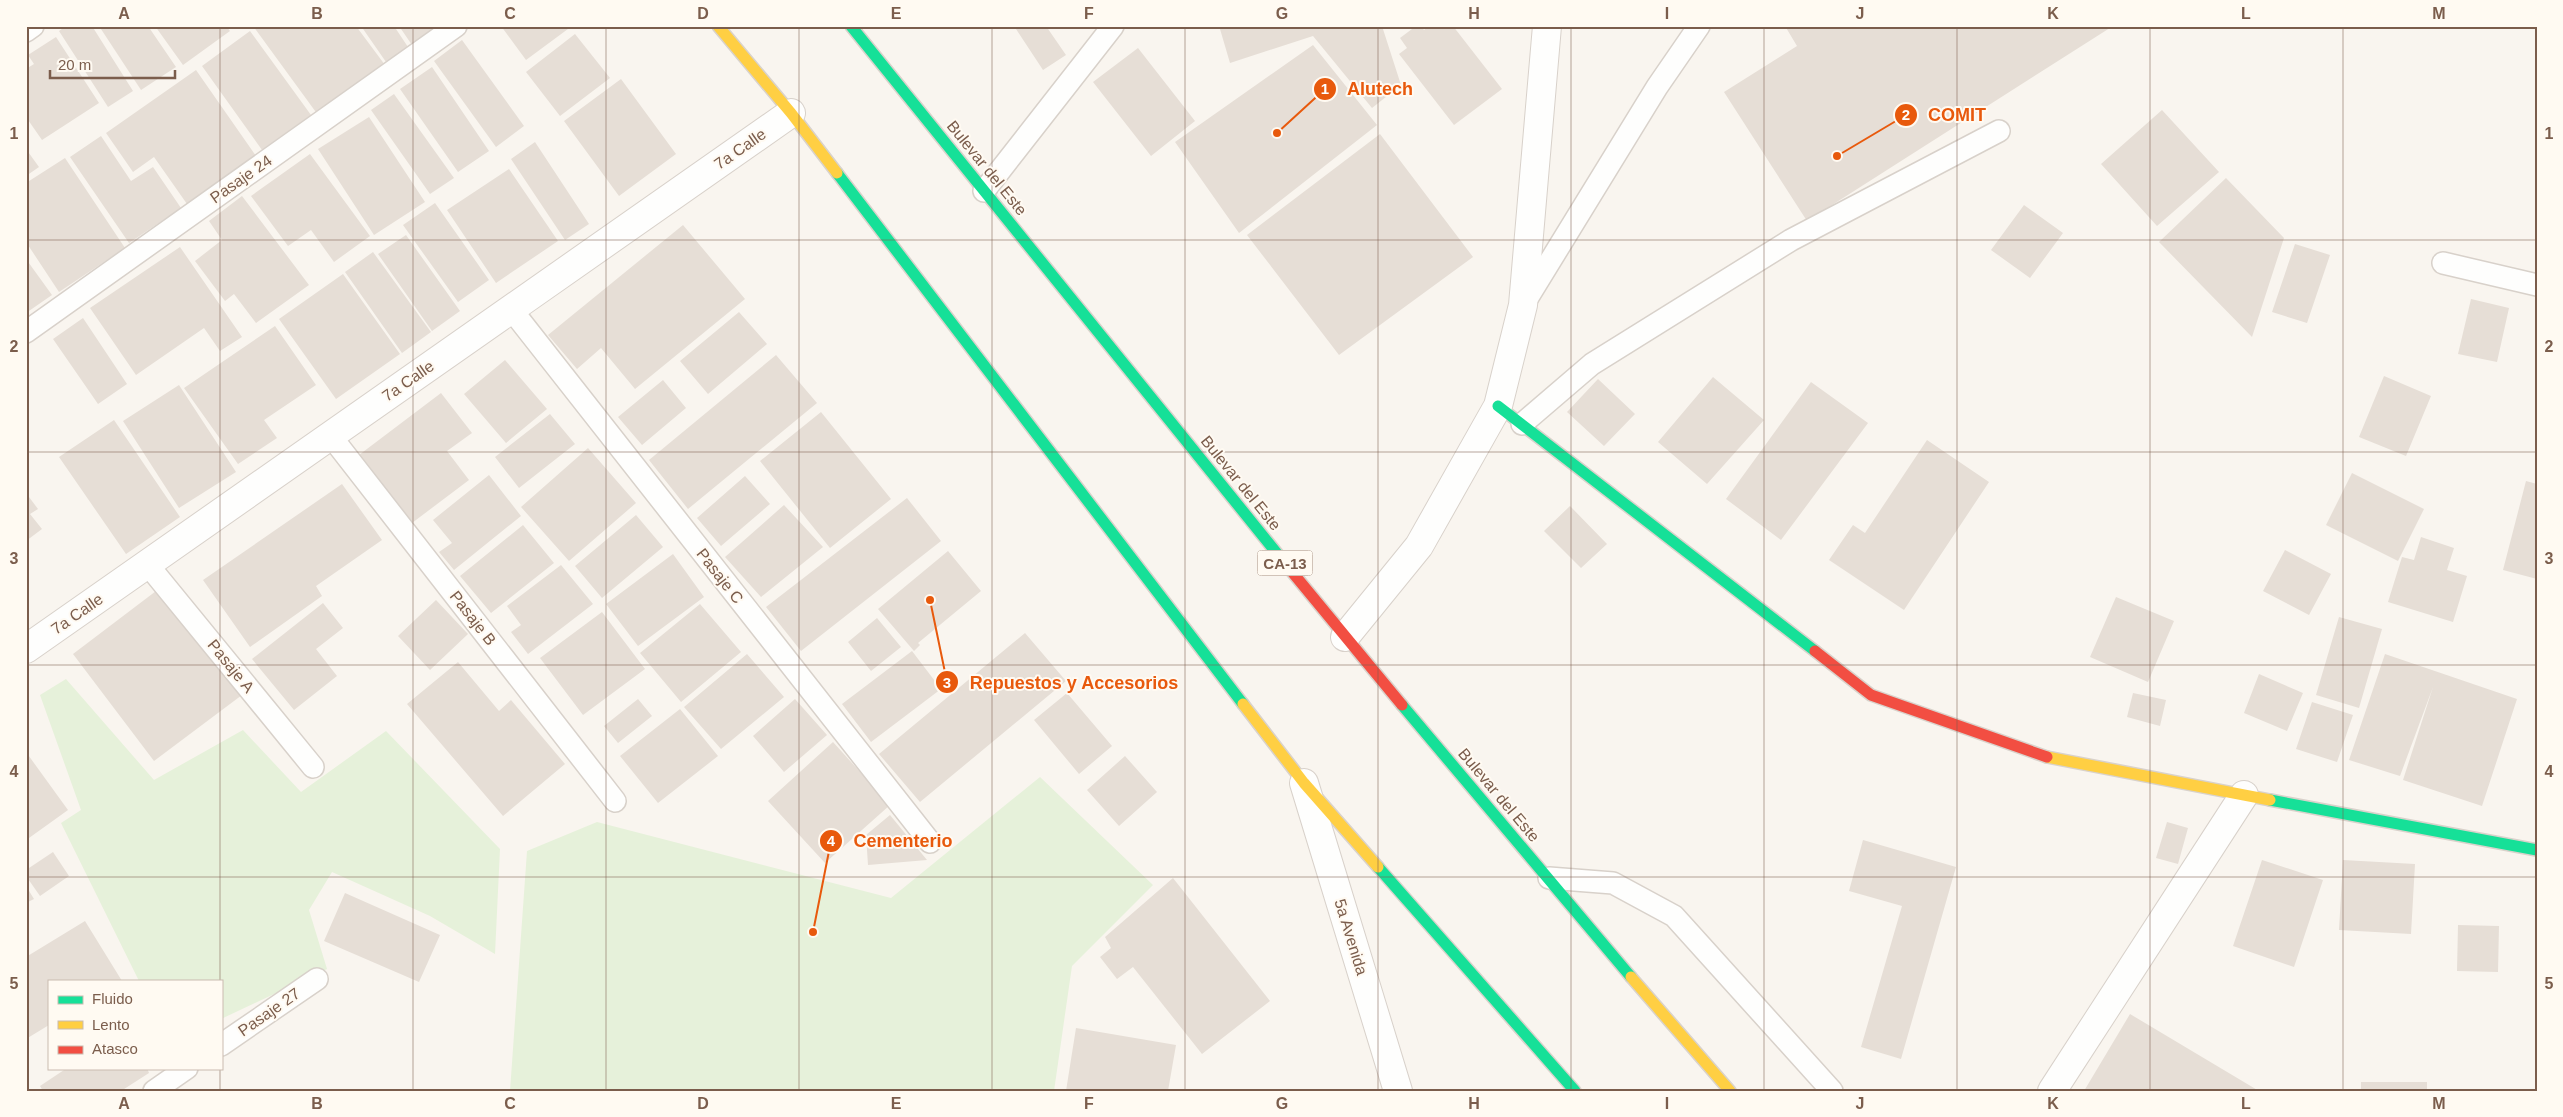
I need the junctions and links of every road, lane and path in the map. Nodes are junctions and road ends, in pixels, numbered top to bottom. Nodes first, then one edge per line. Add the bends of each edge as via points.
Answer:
1 (33, 26) edge
2 (456, 26) edge
3 (718, 26) edge
4 (852, 26) edge
5 (1113, 26) edge
6 (1547, 26) edge
7 (1700, 26) edge
8 (26, 31) edge
9 (791, 113) junction
10 (1999, 131) dead end
11 (984, 191) junction
12 (2443, 263) dead end
13 (2537, 285) edge
14 (1523, 305) junction
15 (511, 309) junction
16 (26, 332) edge
17 (1498, 406) junction
18 (1522, 424) junction
19 (330, 435) junction
20 (148, 565) junction
21 (1345, 637) junction
22 (26, 649) edge
23 (313, 767) dead end
24 (1304, 783) junction
25 (2244, 795) junction
26 (615, 801) dead end
27 (930, 842) dead end
28 (2537, 850) edge
29 (1549, 878) junction
30 (317, 979) dead end
31 (222, 1044) edge
32 (184, 1070) edge
33 (154, 1091) edge
34 (1398, 1091) edge
35 (1575, 1091) edge
36 (1730, 1091) edge
37 (1832, 1091) edge
38 (2052, 1091) edge

1 - 8 lane
2 - 16 lane, Pasaje 24
3 - 9 main road
4 - 11 main road, Bulevar del Este / CA-13
5 - 11 lane
6 - 14 street
7 - 14 lane via 1657,87
9 - 15 street, 7a Calle
9 - 24 main road
10 - 18 lane via 1782,245 1592,364
11 - 21 main road, Bulevar del Este / CA-13
12 - 13 lane
14 - 17 street
15 - 19 street, 7a Calle
15 - 27 lane, Pasaje C
17 - 18 main road
17 - 21 street via 1419,546
18 - 25 main road via 1871,695 2056,760
19 - 20 street, 7a Calle
19 - 26 lane, Pasaje B
20 - 22 street, 7a Calle
20 - 23 lane, Pasaje A
21 - 29 main road, Bulevar del Este / CA-13
24 - 34 street, 5a Avenida
24 - 35 main road
25 - 28 main road
25 - 38 street
29 - 36 main road, Bulevar del Este / CA-13
29 - 37 lane via 1613,883 1674,916
30 - 31 lane, Pasaje 27
32 - 33 lane

